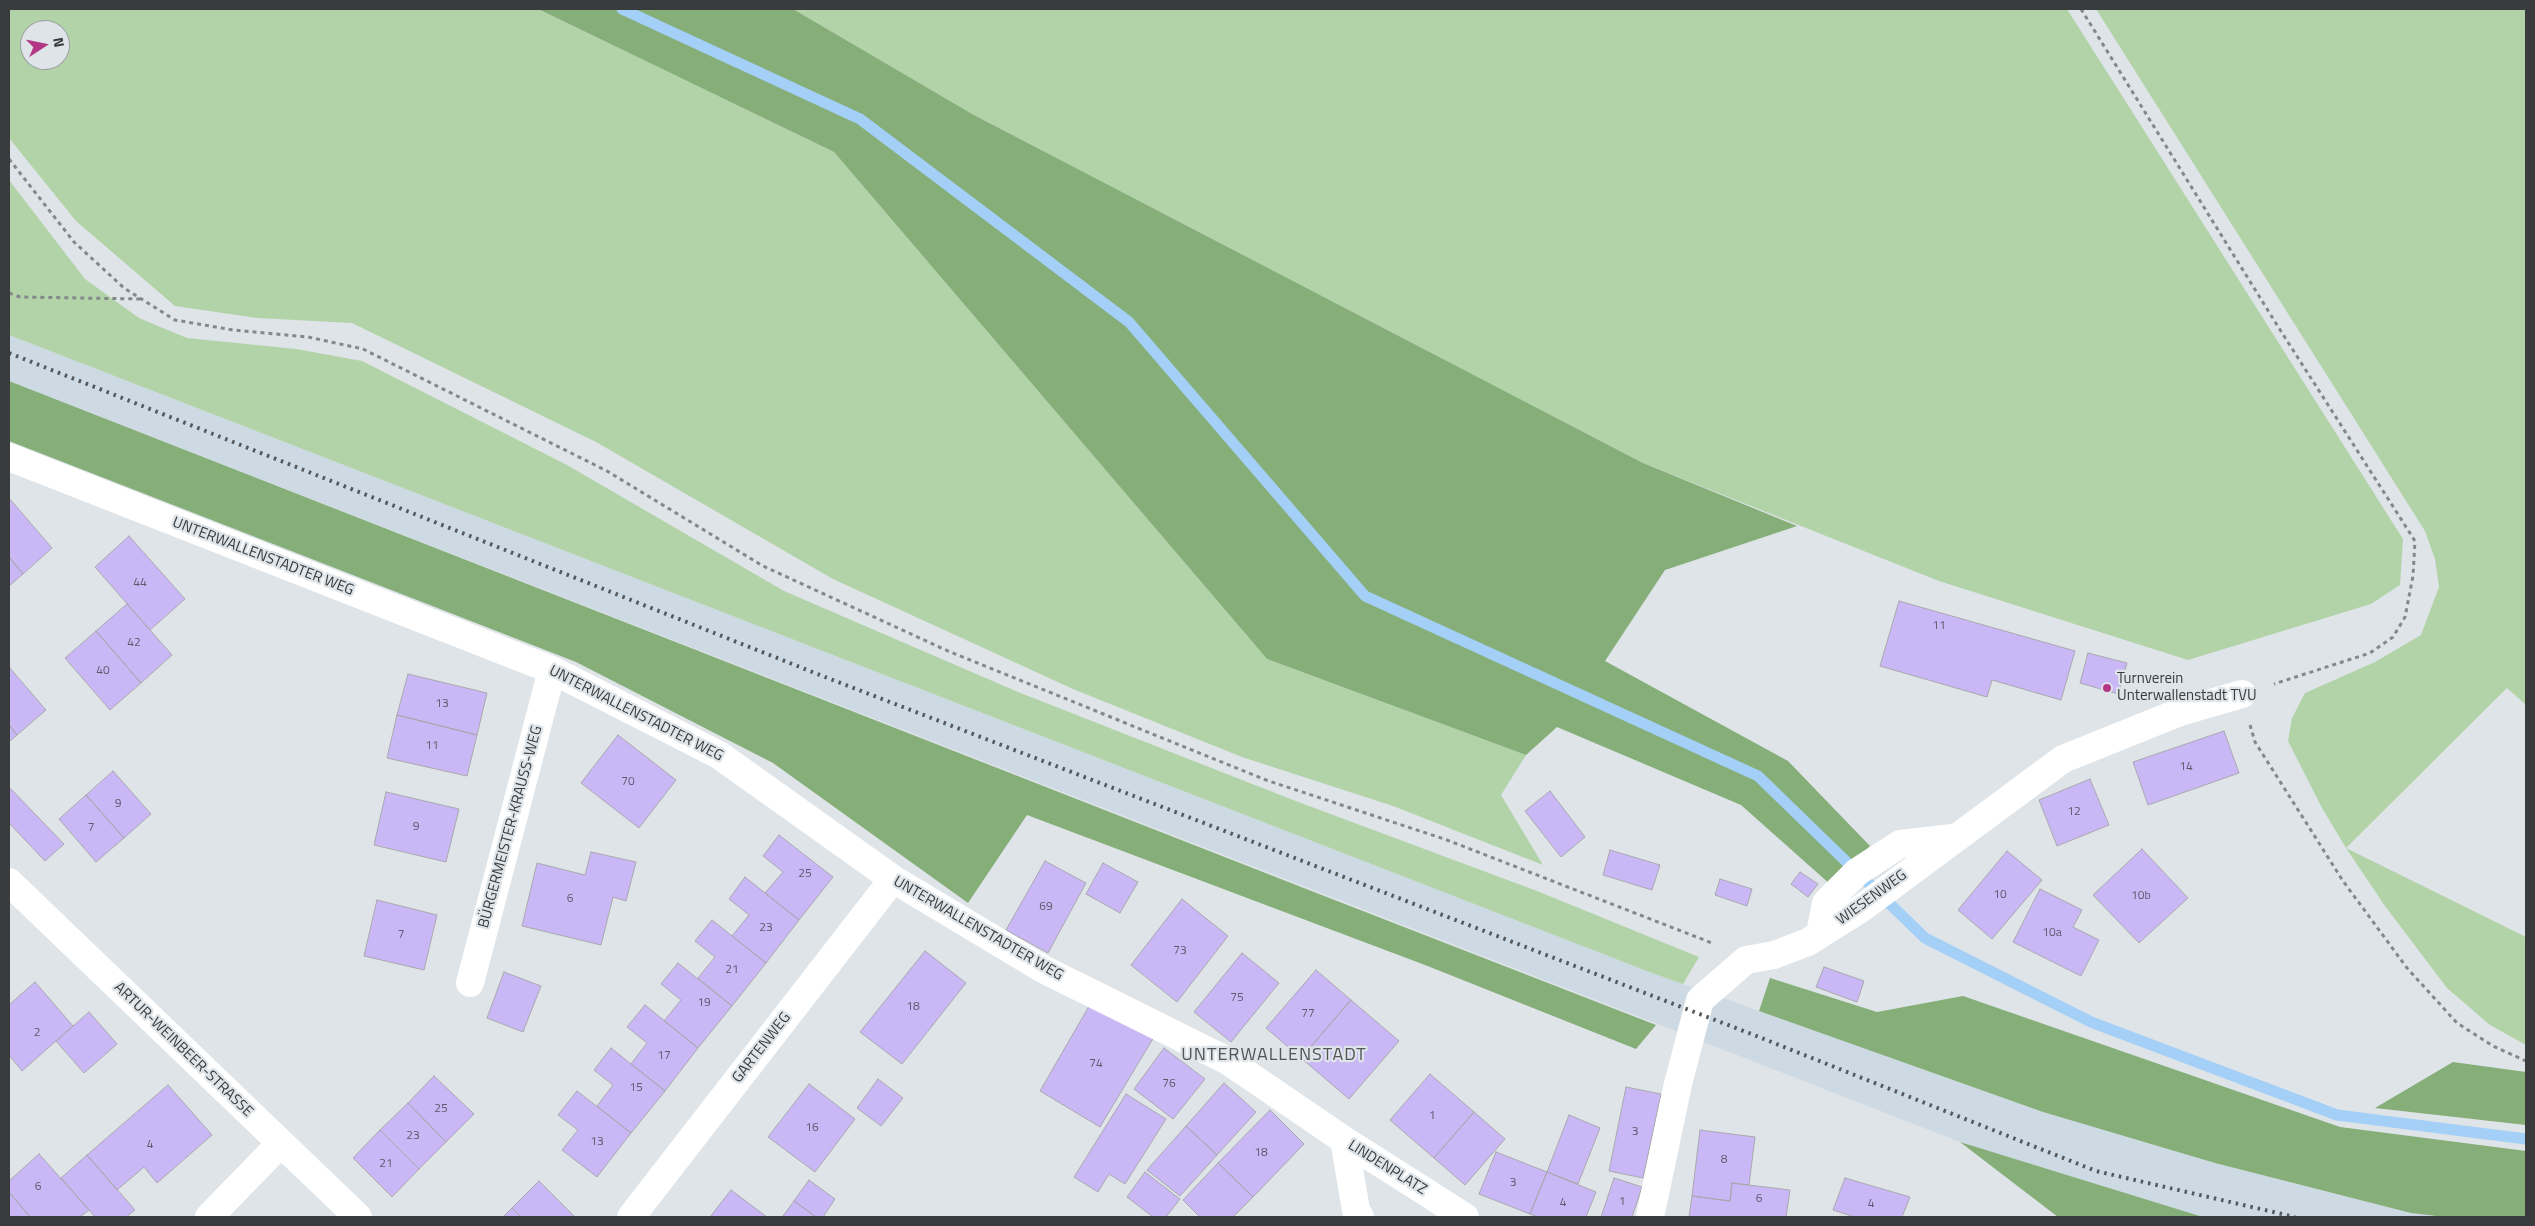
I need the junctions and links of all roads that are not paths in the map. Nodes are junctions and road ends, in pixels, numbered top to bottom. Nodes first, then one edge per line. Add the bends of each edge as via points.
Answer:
1 (9, 458) edge
2 (552, 670) junction
3 (2242, 694) road end
4 (1954, 838) junction
5 (893, 879) junction
6 (9, 882) edge
7 (1820, 934) junction
8 (470, 983) dead end
9 (1344, 1140) junction
10 (281, 1143) junction
11 (1356, 1215) edge
12 (209, 1217) edge
13 (358, 1217) edge
14 (631, 1217) edge
15 (1465, 1217) edge
16 (1650, 1217) edge

1 - 2 street, UNTERWALLENSTADTER WEG
2 - 5 street, UNTERWALLENSTADTER WEG via 719,755
2 - 8 street, BÜRGERMEISTER-KRAUSS-WEG
3 - 4 street, WIESENWEG via 2180,712 2063,759
4 - 7 street, WIESENWEG via 1859,910
4 - 7 street via 1900,844 1857,872 1826,903
5 - 9 street, UNTERWALLENSTADTER WEG via 1043,969 1228,1061
5 - 14 street, GARTENWEG
6 - 10 street, ARTUR-WEINBEER-STRASSE
7 - 16 street, WIESENWEG via 1774,955 1746,960 1700,1000 1678,1084
9 - 11 street, LINDENPLATZ
9 - 15 street, LINDENPLATZ
10 - 12 street
10 - 13 street, ARTUR-WEINBEER-STRASSE

